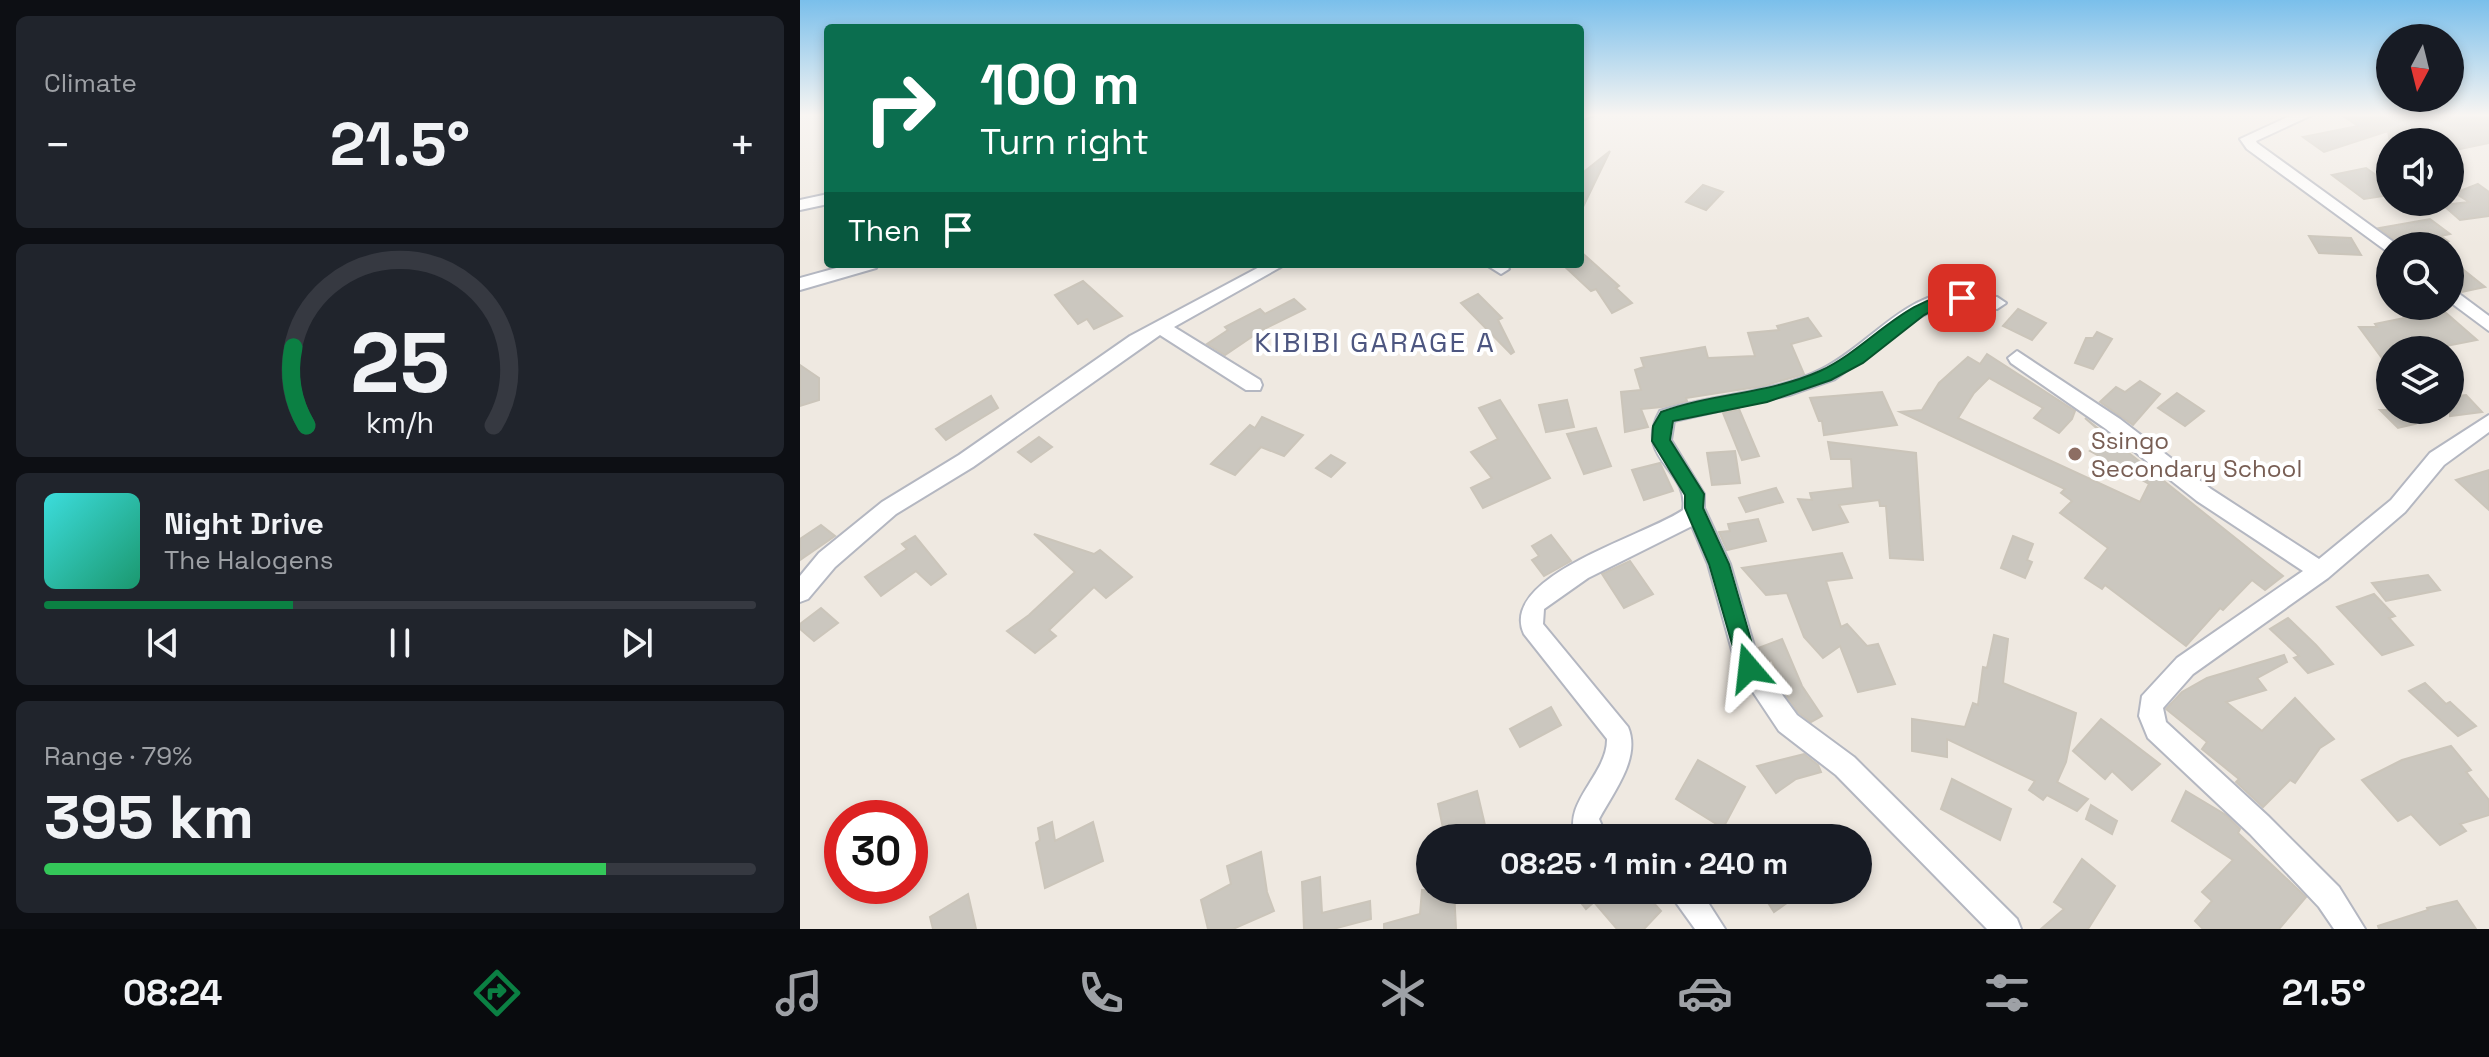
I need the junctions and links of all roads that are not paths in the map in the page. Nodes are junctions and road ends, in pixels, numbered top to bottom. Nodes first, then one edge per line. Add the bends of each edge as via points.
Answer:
1 (2269, 158) edge
2 (824, 200) edge
3 (800, 205) edge
4 (2376, 235) edge
5 (856, 268) edge
6 (1271, 268) edge
7 (800, 284) edge
8 (1997, 303) dead end
9 (2464, 304) edge
10 (2489, 325) edge
11 (1161, 327) junction
12 (2017, 358) dead end
13 (1253, 385) dead end
14 (2489, 422) edge
15 (1694, 508) junction
16 (2320, 571) junction
17 (800, 592) edge
18 (1586, 824) edge
19 (1695, 904) edge
20 (1711, 929) edge
21 (2007, 929) edge
22 (2351, 929) edge

1 - 4 street
2 - 3 street
5 - 7 street
6 - 11 street
8 - 15 street via 1943,299 1825,376 1767,395 1667,416 1661,441 1694,494
9 - 10 street
11 - 13 street
11 - 17 street via 889,508 827,560
12 - 16 street via 2204,495
14 - 16 street via 2437,459 2398,506
15 - 18 street via 1679,524 1560,584 1533,609 1532,627 1619,735 1620,754
15 - 21 street via 1719,564 1749,668 1788,723 1845,766
16 - 22 street via 2185,666 2151,704 2151,716 2157,730 2329,897
19 - 20 street

